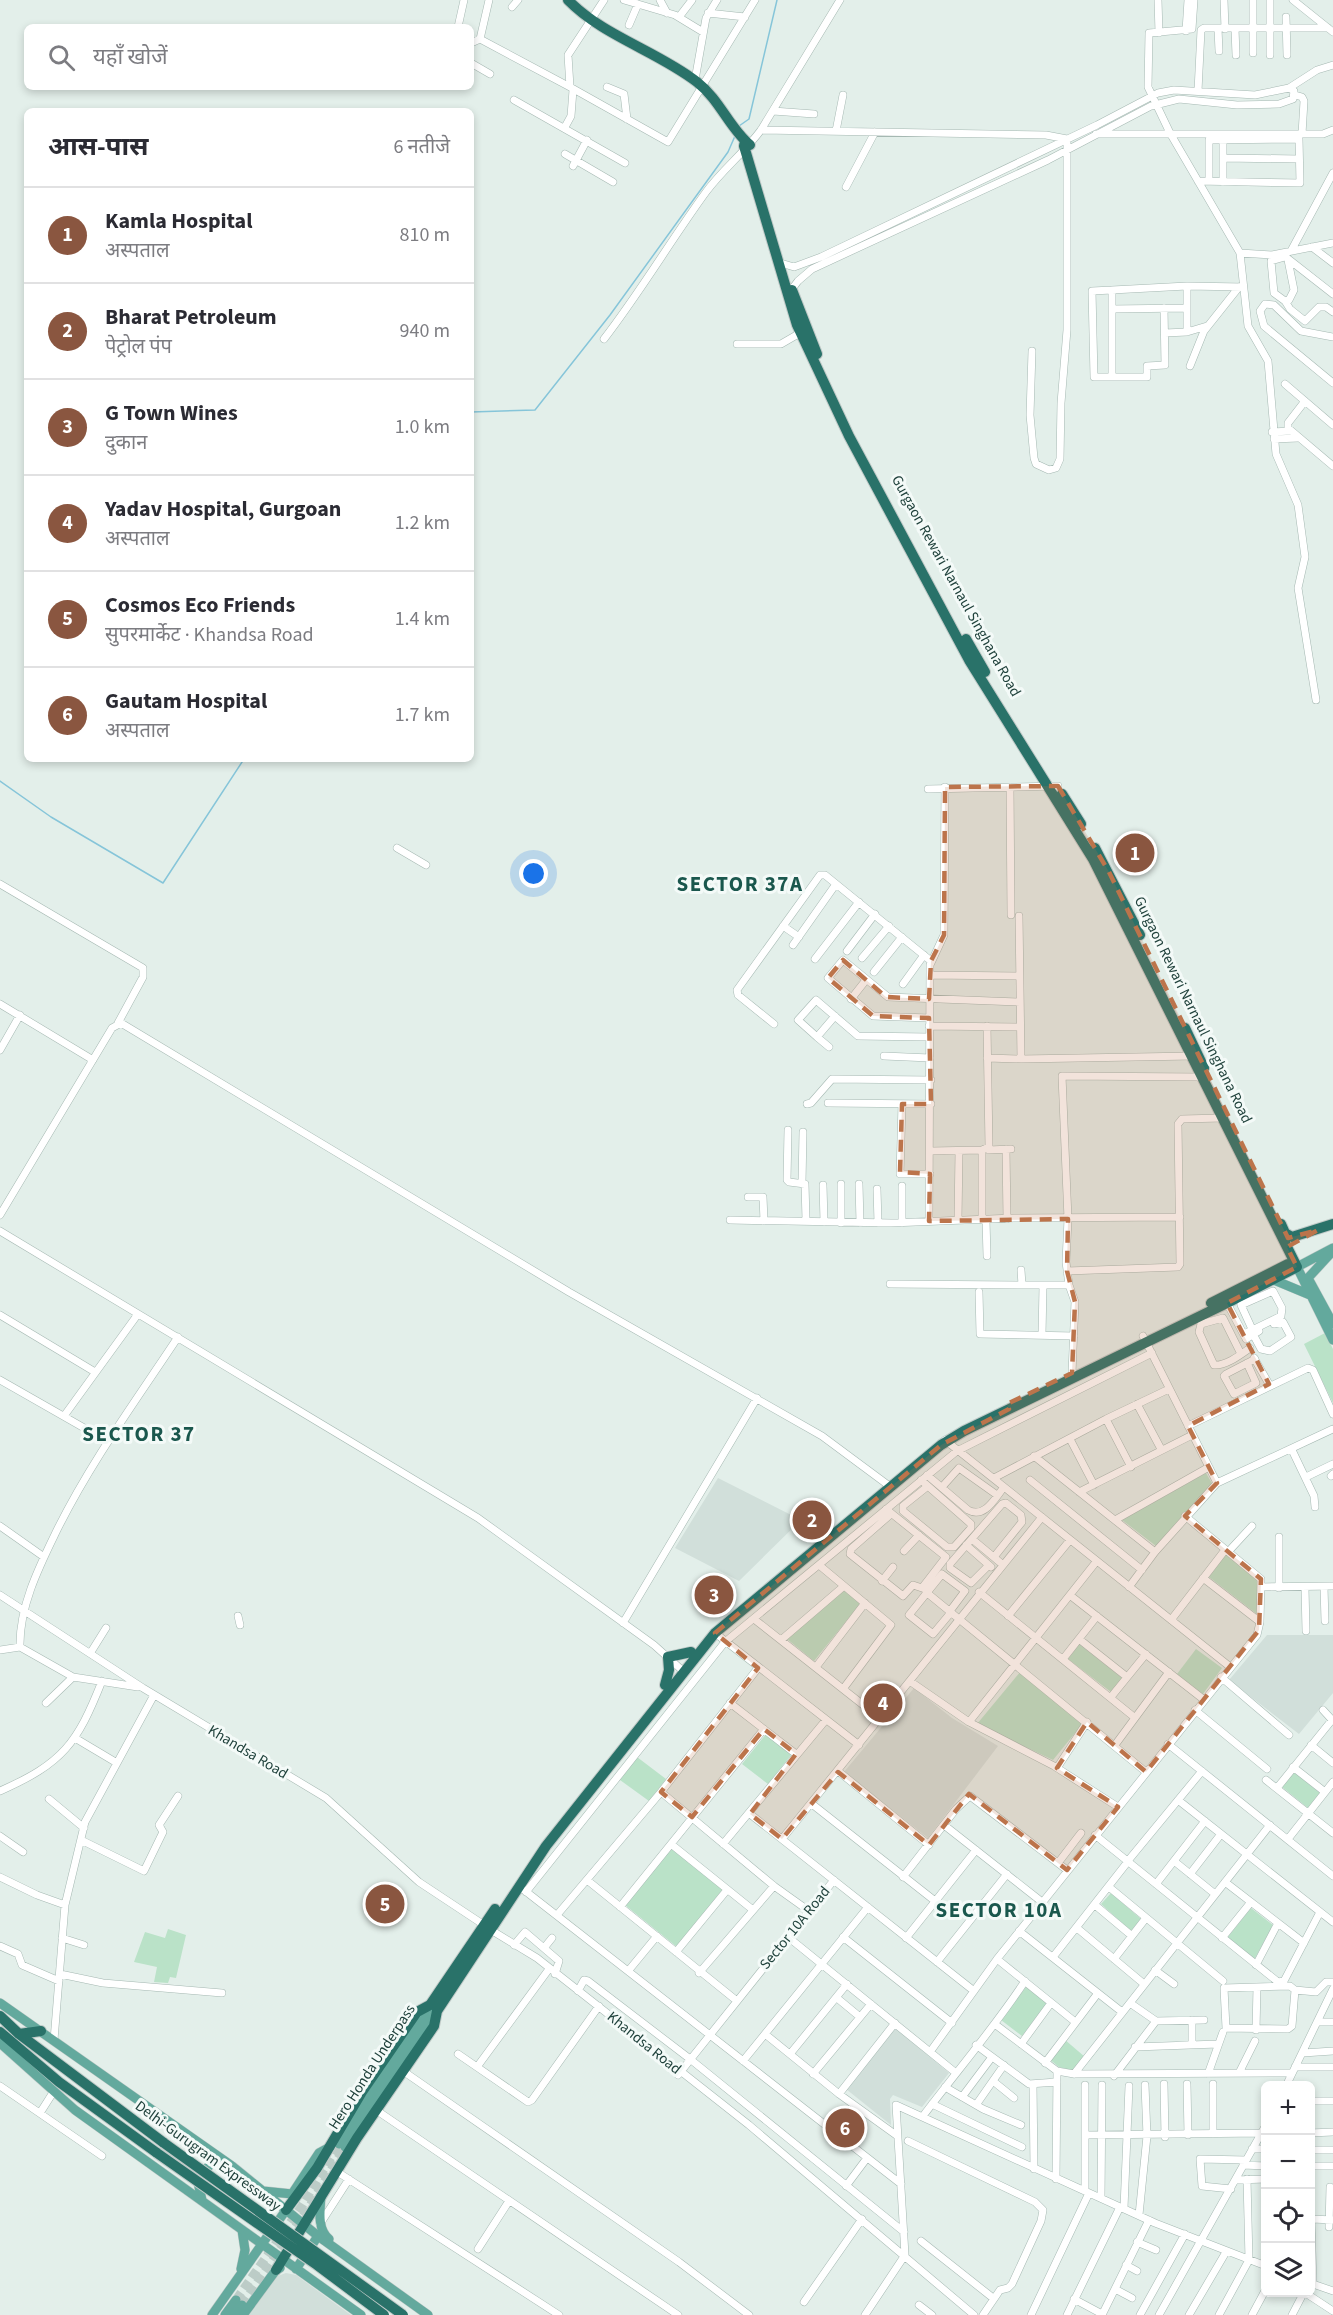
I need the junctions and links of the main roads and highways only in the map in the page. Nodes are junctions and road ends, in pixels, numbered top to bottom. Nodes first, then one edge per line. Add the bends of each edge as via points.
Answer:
1 (568, 0) edge
2 (746, 143) junction
3 (906, 538) junction
4 (1195, 1056) junction
5 (1333, 1224) edge
6 (1318, 1230) junction
7 (1333, 1241) edge
8 (1290, 1246) junction
9 (1333, 1250) edge
10 (1298, 1262) junction
11 (1308, 1278) junction
12 (1274, 1280) junction
13 (1310, 1295) junction
14 (1333, 1324) edge
15 (1144, 1339) junction
16 (1333, 1340) edge
17 (1008, 1407) junction
18 (945, 1440) junction
19 (743, 1605) junction
20 (691, 1652) junction
21 (681, 1670) junction
22 (665, 1685) junction
23 (533, 1859) junction
24 (488, 1927) junction
25 (0, 2002) edge
26 (433, 2008) junction
27 (0, 2016) edge
28 (41, 2031) junction
29 (0, 2032) edge
30 (19, 2034) junction
31 (0, 2043) edge
32 (338, 2146) junction
33 (227, 2163) junction
34 (261, 2191) junction
35 (321, 2196) junction
36 (202, 2200) junction
37 (289, 2206) junction
38 (304, 2225) junction
39 (242, 2230) junction
40 (318, 2236) junction
41 (263, 2245) junction
42 (283, 2260) junction
43 (352, 2261) junction
44 (276, 2270) junction
45 (298, 2270) junction
46 (241, 2271) junction
47 (240, 2307) edge
48 (212, 2315) edge
49 (225, 2315) edge
50 (235, 2315) edge
51 (361, 2315) edge
52 (384, 2315) edge
53 (403, 2315) edge
54 (428, 2315) edge

1 - 2 highway, Gurgaon Rewari Narnaul Singhana Road via 698,83 734,123
2 - 3 highway, Gurgaon Rewari Narnaul Singhana Road via 792,289 833,390
2 - 3 highway via 800,333 849,436
3 - 4 highway, Gurgaon Rewari Narnaul Singhana Road via 1108,872
4 - 6 highway, Gurgaon Rewari Narnaul Singhana Road via 1286,1233 1292,1237
4 - 8 highway via 1222,1118
5 - 6 highway
6 - 8 highway
7 - 10 main road
8 - 10 highway
9 - 10 main road
9 - 11 main road
10 - 11 main road
10 - 12 highway
10 - 13 main road
10 - 15 highway
11 - 14 main road
12 - 13 main road
12 - 15 highway
13 - 16 main road
15 - 17 highway
15 - 17 highway
17 - 18 highway
18 - 19 highway
18 - 19 highway
19 - 20 highway
19 - 21 highway
20 - 21 highway
20 - 22 highway via 668,1657
21 - 22 highway
21 - 23 highway
22 - 23 highway
23 - 24 highway
23 - 24 highway via 522,1889
24 - 26 highway
25 - 28 main road
26 - 32 main road, Hero Honda Underpass
26 - 32 highway via 417,2012 362,2092
26 - 35 highway via 434,2026
27 - 30 highway, Delhi-Gurugram Expressway
28 - 30 highway
28 - 33 main road
29 - 52 highway, Delhi-Gurugram Expressway, bridge via 59,2082
30 - 53 highway, Delhi-Gurugram Expressway, bridge
31 - 36 main road via 75,2110
32 - 34 main road, Hero Honda Underpass via 319,2153 292,2194
32 - 37 highway
33 - 34 main road
33 - 36 main road via 213,2162 197,2178
34 - 37 main road
35 - 38 highway
35 - 43 main road via 323,2234 347,2252
36 - 39 main road
37 - 38 main road
37 - 41 main road
38 - 40 main road
38 - 42 highway
39 - 41 main road
39 - 46 main road via 245,2250
40 - 43 main road
40 - 45 main road
41 - 42 main road
41 - 46 main road
42 - 44 highway
42 - 45 main road
43 - 54 main road
44 - 45 main road via 286,2266
44 - 47 main road
45 - 51 main road
46 - 48 main road
47 - 49 main road
47 - 50 main road

